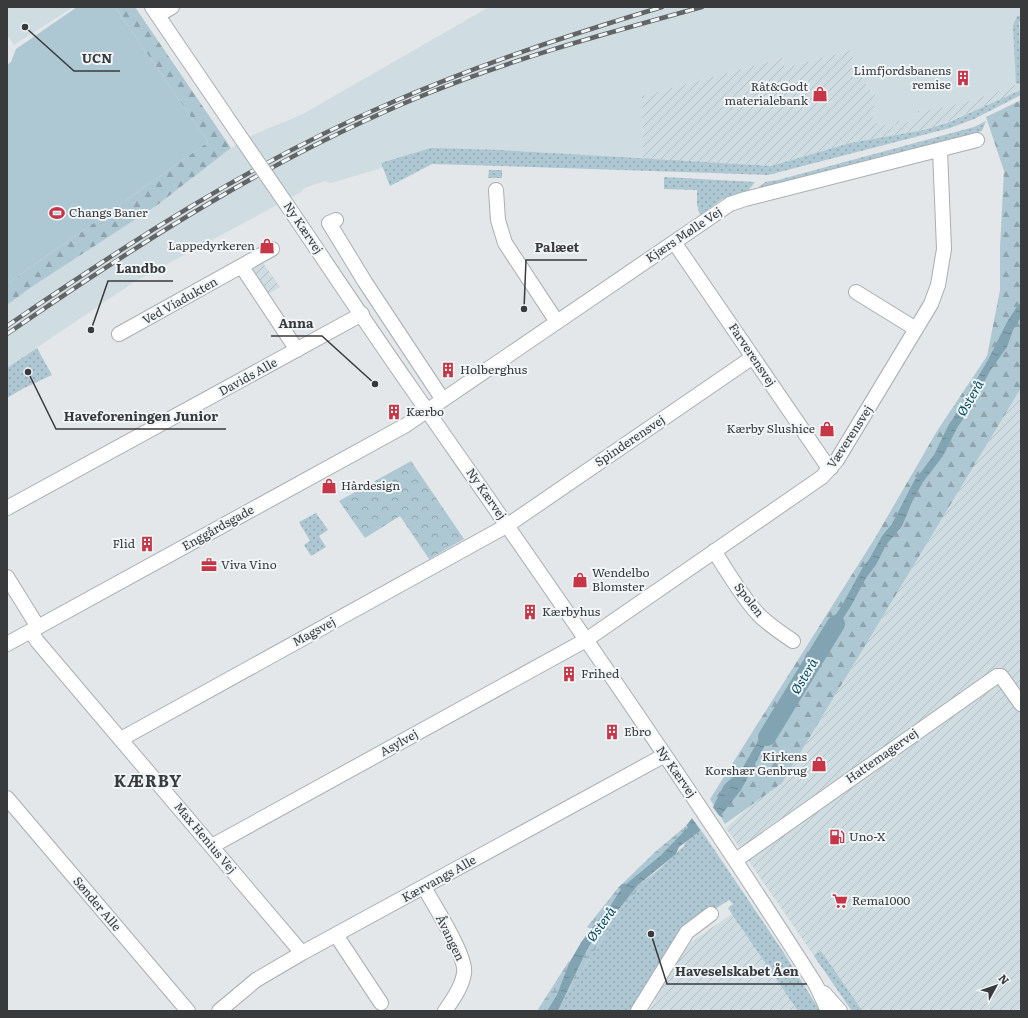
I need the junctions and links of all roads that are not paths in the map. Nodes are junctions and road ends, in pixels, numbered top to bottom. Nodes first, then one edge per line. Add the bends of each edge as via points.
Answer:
1 (172, 7) edge
2 (155, 11) edge
3 (977, 140) dead end
4 (940, 150) junction
5 (496, 190) dead end
6 (336, 220) dead end
7 (674, 242) junction
8 (272, 249) dead end
9 (242, 267) junction
10 (856, 292) dead end
11 (362, 314) junction
12 (557, 322) junction
13 (916, 329) junction
14 (120, 334) dead end
15 (297, 350) junction
16 (753, 357) junction
17 (443, 400) junction
18 (428, 410) junction
19 (831, 468) junction
20 (7, 508) edge
21 (508, 525) junction
22 (714, 551) junction
23 (7, 577) edge
24 (34, 629) junction
25 (586, 640) junction
26 (793, 641) dead end
27 (7, 644) edge
28 (1021, 704) edge
29 (121, 739) junction
30 (665, 755) junction
31 (7, 798) edge
32 (212, 846) junction
33 (736, 860) junction
34 (424, 887) junction
35 (711, 914) dead end
36 (336, 935) junction
37 (302, 953) junction
38 (816, 985) junction
39 (381, 1003) dead end
40 (188, 1011) edge
41 (219, 1011) edge
42 (445, 1011) edge
43 (638, 1011) edge
44 (828, 1011) edge
45 (840, 1011) edge

1 - 2 street
2 - 11 street, Ny Kærvej, bridge
3 - 4 street, Kjærs Mølle Vej
4 - 7 street, Kjærs Mølle Vej via 737,201
4 - 13 street, Væverensvej via 944,249 938,285 931,304
5 - 12 street via 498,220 505,243
6 - 17 street, Ny Kærvej via 330,223 365,282
7 - 12 street, Kjærs Mølle Vej
7 - 16 street, Farverensvej
8 - 9 street, Ved Viadukten
9 - 14 street, Ved Viadukten
9 - 15 street
10 - 13 street
11 - 15 street, Davids Alle
11 - 18 street, Ny Kærvej
12 - 17 street, Kjærs Mølle Vej
13 - 19 street, Væverensvej
15 - 20 street, Davids Alle
16 - 19 street, Farverensvej
16 - 21 street, Spinderensvej
17 - 18 street, Kjærs Mølle Vej
18 - 21 street, Ny Kærvej
18 - 24 street, Enggårdsgade via 406,425
19 - 22 street, Væverensvej via 822,477
21 - 25 street, Ny Kærvej
21 - 29 street, Magsvej
22 - 25 street, Væverensvej
22 - 26 street, Spolen via 760,616
23 - 24 street
24 - 27 street, Enggårdsgade
24 - 29 street, Max Henius Vej via 37,641
25 - 30 street, Ny Kærvej
25 - 32 street, Asylvej
28 - 33 street, Hattemagervej via 1001,676 997,676
29 - 32 street, Max Henius Vej
30 - 33 street, Ny Kærvej
30 - 34 street, Kærvangs Alle
31 - 40 street, Sønder Alle
32 - 37 street, Max Henius Vej
33 - 38 street, Ny Kærvej
34 - 36 street, Kærvangs Alle
34 - 42 street, Åvangen via 461,955 465,971 461,986
35 - 43 street via 687,932
36 - 37 street, Kærvangs Alle
36 - 39 street
37 - 41 street, Kærvangs Alle via 256,980
38 - 44 street, Ny Kærvej
38 - 45 street, Ny Kærvej

